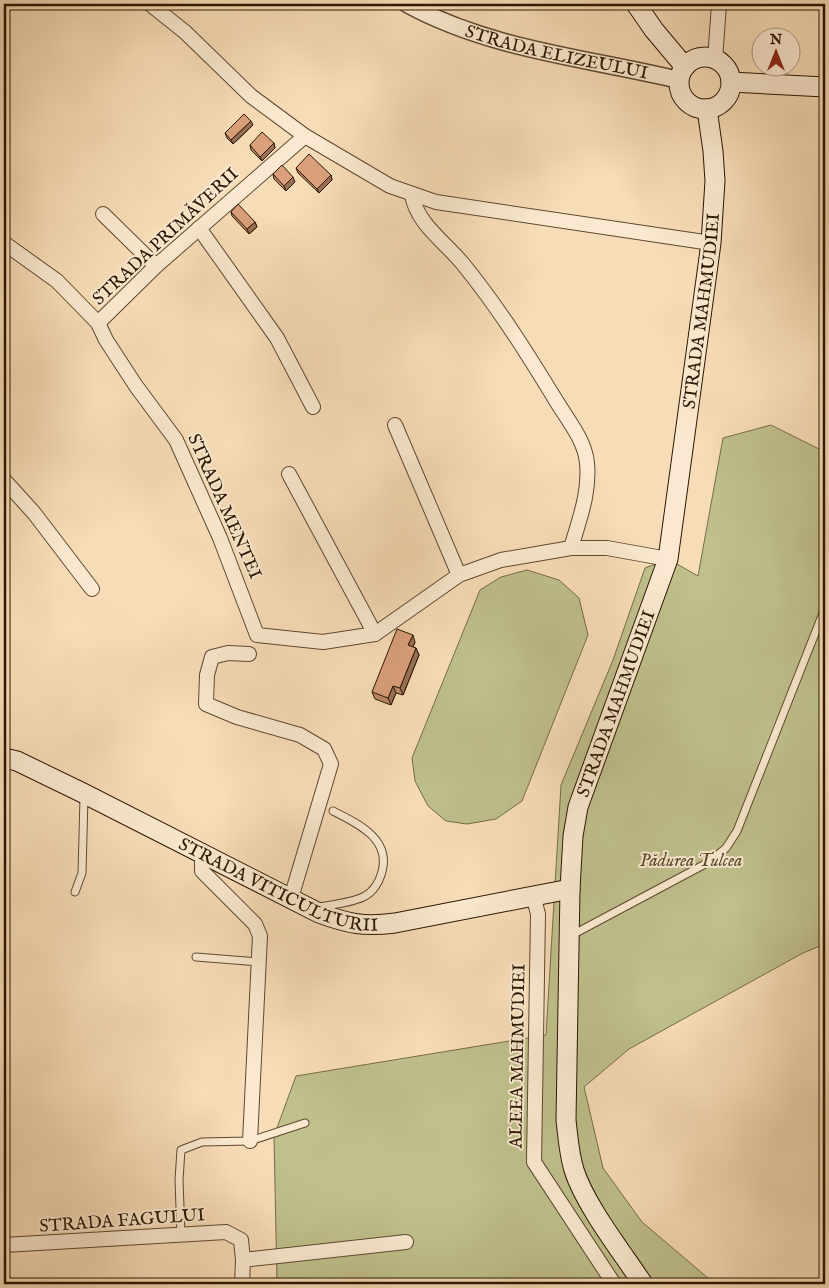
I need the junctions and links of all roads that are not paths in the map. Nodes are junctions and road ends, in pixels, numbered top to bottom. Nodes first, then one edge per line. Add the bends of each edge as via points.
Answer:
1 (150, 4) edge
2 (407, 4) edge
3 (636, 4) edge
4 (719, 4) edge
5 (715, 60) junction
6 (682, 74) junction
7 (730, 82) junction
8 (825, 87) edge
9 (706, 109) junction
10 (305, 136) junction
11 (412, 195) junction
12 (103, 214) dead end
13 (199, 228) junction
14 (4, 243) edge
15 (711, 244) junction
16 (156, 266) junction
17 (98, 323) junction
18 (313, 407) dead end
19 (395, 425) dead end
20 (289, 474) dead end
21 (4, 480) edge
22 (571, 548) junction
23 (668, 559) junction
24 (459, 575) junction
25 (92, 589) dead end
26 (825, 608) edge
27 (375, 634) junction
28 (249, 654) dead end
29 (4, 758) edge
30 (83, 793) junction
31 (333, 811) dead end
32 (202, 851) junction
33 (570, 889) junction
34 (75, 892) dead end
35 (533, 895) junction
36 (291, 898) junction
37 (312, 909) junction
38 (570, 936) junction
39 (196, 957) dead end
40 (258, 962) junction
41 (305, 1123) dead end
42 (250, 1141) junction
43 (182, 1236) junction
44 (406, 1242) dead end
45 (4, 1246) edge
46 (244, 1260) junction
47 (242, 1284) edge
48 (614, 1284) edge
49 (643, 1284) edge

1 - 10 street via 185,32 251,96
2 - 6 street, STRADA ELIZEULUI via 451,24 545,53
3 - 6 main road
4 - 5 street
5 - 6 main road via 698,58
5 - 7 main road via 726,69
6 - 9 main road via 683,98
7 - 8 main road
7 - 9 main road via 721,103
9 - 15 main road, STRADA MAHMUDIEI via 715,181
10 - 11 street
10 - 13 street, STRADA PRIMĂVERII
11 - 15 street via 436,202
11 - 22 street via 414,209 422,220 462,263 512,329 580,439 587,461 588,492
12 - 16 street
13 - 16 street, STRADA PRIMĂVERII
13 - 18 street via 276,338
14 - 17 street, STRADA PRIMĂVERII via 57,281
15 - 23 main road, STRADA MAHMUDIEI
16 - 17 street, STRADA PRIMĂVERII
17 - 27 street, STRADA MENTEI via 106,340 176,440 220,538 257,635 323,642
19 - 24 street
20 - 27 street
21 - 25 street via 34,513
22 - 23 street via 607,548
22 - 24 street via 501,560
23 - 33 main road, STRADA MAHMUDIEI via 578,807
24 - 27 street
26 - 38 lane via 736,831 726,848 709,862
28 - 36 street via 228,653 212,657 207,675 206,704 237,717 300,735 324,749 331,764
29 - 30 main road, STRADA VITICULTURII via 17,761
30 - 32 main road, STRADA VITICULTURII
30 - 34 lane via 82,873
31 - 37 lane via 367,828 382,849 386,863 379,882 366,896
32 - 36 main road, STRADA VITICULTURII
32 - 40 street via 202,871 255,924 260,936
33 - 35 main road, STRADA VITICULTURII
33 - 38 main road, STRADA MAHMUDIEI
35 - 37 main road, STRADA VITICULTURII via 368,926
35 - 48 street, ALEEA MAHMUDIEI via 538,914 534,1162
36 - 37 main road, STRADA VITICULTURII
38 - 49 main road, STRADA MAHMUDIEI via 566,1120 572,1161 582,1190
39 - 40 lane
40 - 42 street
41 - 42 lane
42 - 43 lane via 202,1142 180,1150
43 - 45 street, STRADA FAGULUI
43 - 46 street, STRADA FAGULUI via 226,1232 241,1240
44 - 46 street
46 - 47 street

